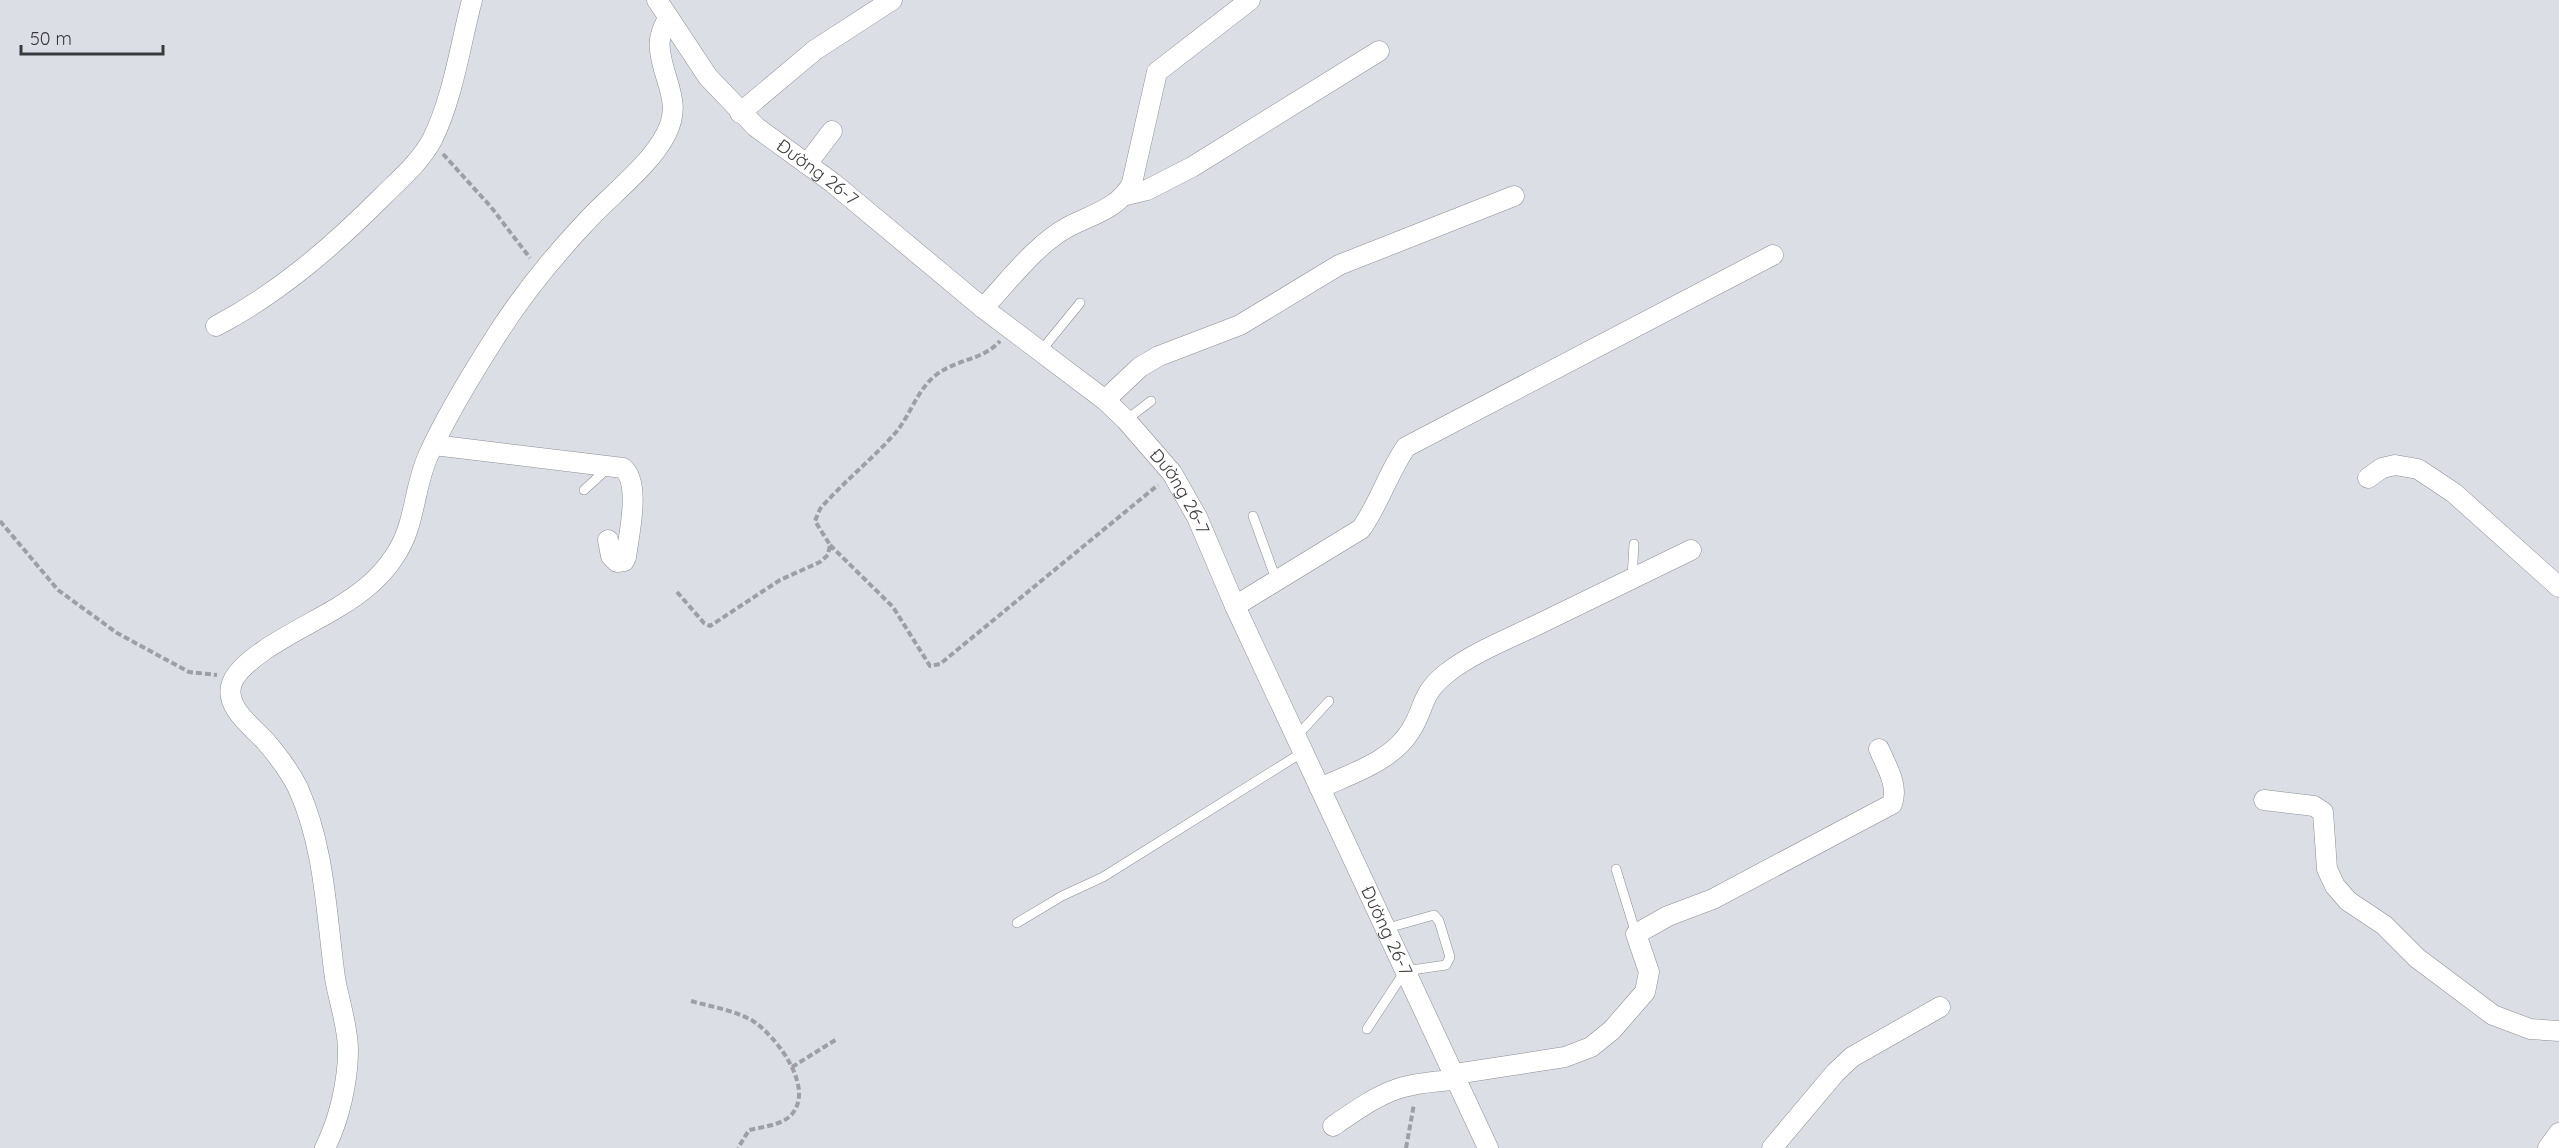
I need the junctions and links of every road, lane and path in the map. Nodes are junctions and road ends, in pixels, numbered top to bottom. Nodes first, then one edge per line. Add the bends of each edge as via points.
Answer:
1 (472, 0) edge
2 (657, 0) edge
3 (892, 0) edge
4 (1250, 0) edge
5 (668, 18) junction
6 (1379, 51) dead end
7 (740, 113) junction
8 (832, 131) dead end
9 (431, 141) junction
10 (807, 164) junction
11 (1126, 195) junction
12 (1514, 196) dead end
13 (1773, 255) dead end
14 (542, 273) junction
15 (1080, 303) dead end
16 (983, 308) junction
17 (216, 326) dead end
18 (1010, 329) junction
19 (1040, 352) junction
20 (1105, 400) junction
21 (1151, 401) dead end
22 (1126, 420) junction
23 (434, 445) junction
24 (609, 466) junction
25 (1172, 473) junction
26 (2368, 478) dead end
27 (584, 490) dead end
28 (1253, 516) dead end
29 (0, 521) edge
30 (608, 540) dead end
31 (1634, 544) dead end
32 (830, 545) junction
33 (1691, 550) dead end
34 (1632, 579) junction
35 (1277, 582) junction
36 (2559, 587) edge
37 (677, 592) dead end
38 (1235, 606) junction
39 (235, 677) junction
40 (1329, 701) dead end
41 (1300, 744) junction
42 (1879, 749) dead end
43 (1320, 788) junction
44 (2264, 800) dead end
45 (1616, 869) dead end
46 (1017, 923) dead end
47 (1384, 929) junction
48 (1636, 934) junction
49 (1405, 971) junction
50 (691, 1001) dead end
51 (1940, 1007) dead end
52 (1367, 1029) dead end
53 (2559, 1031) edge
54 (837, 1039) dead end
55 (792, 1067) junction
56 (1456, 1077) junction
57 (1418, 1082) junction
58 (1333, 1126) dead end
59 (2559, 1133) edge
60 (326, 1148) edge
61 (738, 1148) edge
62 (1406, 1148) edge
63 (1488, 1148) edge
64 (1772, 1148) edge
65 (2548, 1148) edge

1 - 9 street via 442,117
2 - 5 street, Đường 26-7
3 - 7 street via 815,50
4 - 11 street via 1157,72
5 - 7 street, Đường 26-7 via 708,77
5 - 14 street via 659,48 674,98 668,131
6 - 11 street via 1191,167
7 - 10 street, Đường 26-7
8 - 10 street
9 - 14 path via 491,207
9 - 17 street via 402,178 305,267 255,304
10 - 16 street, Đường 26-7
11 - 16 street via 1065,228 1041,247
12 - 20 street via 1339,265 1240,325 1140,367
13 - 35 street via 1406,447 1361,530
14 - 23 street via 498,333
15 - 19 lane
16 - 18 street, Đường 26-7
18 - 19 street, Đường 26-7
18 - 32 path via 994,348 935,375 920,391 896,432 820,509 815,521
19 - 20 street, Đường 26-7
20 - 22 street, Đường 26-7
21 - 22 lane
22 - 25 street, Đường 26-7
23 - 24 street
23 - 39 street via 423,469 410,527 387,567 341,606 274,644
24 - 27 lane
24 - 30 street via 623,468 630,474 633,487 624,561 611,556
25 - 32 path via 940,664 930,666 893,607
25 - 38 street, Đường 26-7 via 1197,518
26 - 36 street via 2395,465 2418,469 2454,493
28 - 35 lane
29 - 39 path via 58,590 117,633 189,672
31 - 34 lane
32 - 37 path via 828,555 820,562 755,595 715,625 704,624
33 - 34 street
34 - 43 street via 1487,649 1447,673 1422,701 1411,731 1396,747 1370,765
35 - 38 street
38 - 41 street, Đường 26-7
39 - 60 street via 230,693 235,707 297,785 328,902 333,963 348,1050 337,1115
40 - 41 lane
41 - 43 street, Đường 26-7
41 - 46 lane via 1102,877
42 - 48 street via 1894,784 1892,804 1713,899 1668,916
43 - 47 street, Đường 26-7
44 - 53 street via 2314,806 2323,812 2327,869 2335,886 2348,901 2384,925 2417,958 2493,1015 2530,1029
45 - 48 lane
47 - 49 street, Đường 26-7
47 - 49 lane via 1434,915 1439,921 1450,957 1446,965
48 - 56 street via 1649,972 1645,992 1612,1030 1591,1047 1565,1057
49 - 52 lane
49 - 56 street, Đường 26-7
50 - 55 path via 738,1013 753,1021 768,1032
51 - 64 street via 1852,1057
54 - 55 path
55 - 61 path via 800,1085 799,1102 791,1115 773,1125 749,1130
56 - 57 street
56 - 63 street, Đường 26-7
57 - 58 street via 1384,1093
57 - 62 path
59 - 65 street

